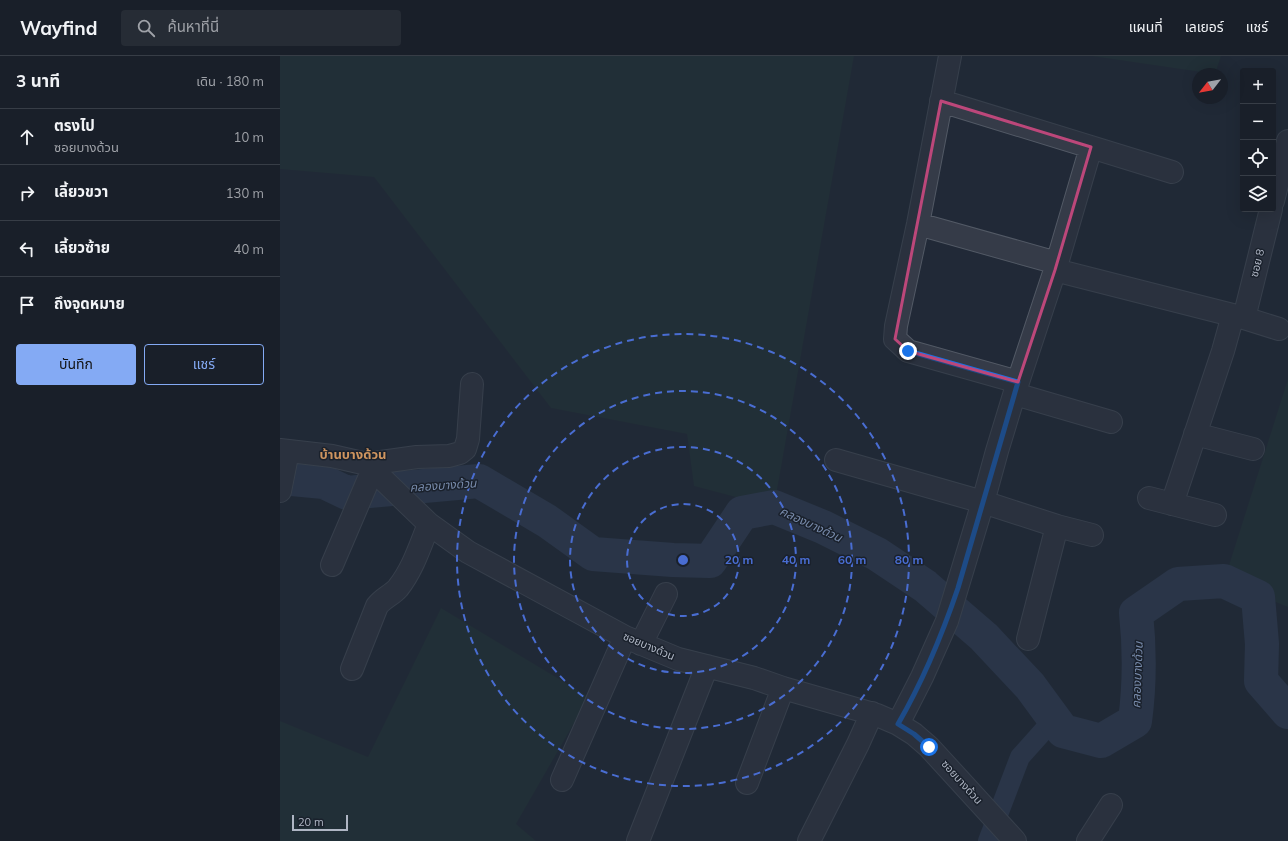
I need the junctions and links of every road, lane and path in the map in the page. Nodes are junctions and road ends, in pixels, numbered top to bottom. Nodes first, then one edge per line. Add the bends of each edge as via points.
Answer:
1 (950, 56) edge
2 (941, 101) junction
3 (1288, 141) edge
4 (1090, 147) junction
5 (1172, 172) dead end
6 (1276, 188) edge
7 (1270, 212) edge
8 (918, 224) junction
9 (1056, 267) junction
10 (1238, 316) junction
11 (1279, 329) dead end
12 (472, 384) dead end
13 (1017, 388) junction
14 (1111, 422) dead end
15 (1195, 434) junction
16 (1253, 449) dead end
17 (284, 456) edge
18 (836, 460) dead end
19 (372, 473) junction
20 (280, 490) edge
21 (1149, 498) dead end
22 (983, 502) junction
23 (1172, 504) junction
24 (1215, 515) dead end
25 (424, 518) junction
26 (1058, 526) junction
27 (1092, 534) dead end
28 (332, 565) dead end
29 (666, 594) dead end
30 (1028, 639) dead end
31 (633, 640) junction
32 (707, 666) junction
33 (352, 669) dead end
34 (783, 688) junction
35 (872, 714) junction
36 (898, 724) junction
37 (562, 780) dead end
38 (747, 783) dead end
39 (1111, 805) dead end
40 (1013, 839) edge
41 (638, 841) edge
42 (809, 841) edge
43 (1088, 841) edge

1 - 2 street
2 - 4 street
2 - 8 street
3 - 6 street
4 - 5 street
4 - 9 street
7 - 10 street, ซอย 8
8 - 9 street
8 - 13 street via 895,340 908,351
9 - 10 street
9 - 13 street
10 - 11 street
10 - 15 street, ซอย 8 via 1223,351
12 - 19 street via 465,449 449,456 417,457
13 - 14 street
13 - 22 street
15 - 16 street
15 - 23 street, ซอย 8
17 - 19 street via 332,456
17 - 20 street
18 - 22 street
19 - 25 street, ซอยบางด้วน
19 - 28 street
21 - 23 street
22 - 26 street
22 - 36 street via 947,621
23 - 24 street
25 - 31 street, ซอยบางด้วน via 468,552
25 - 33 street via 409,574 394,593 385,597 378,606
26 - 27 street
26 - 30 street
29 - 31 street
31 - 32 street, ซอยบางด้วน via 678,659
31 - 37 street
32 - 34 street, ซอยบางด้วน
32 - 41 street
34 - 35 street, ซอยบางด้วน
34 - 38 street
35 - 36 street, ซอยบางด้วน
35 - 42 street
36 - 40 street, ซอยบางด้วน via 929,747
39 - 43 street

